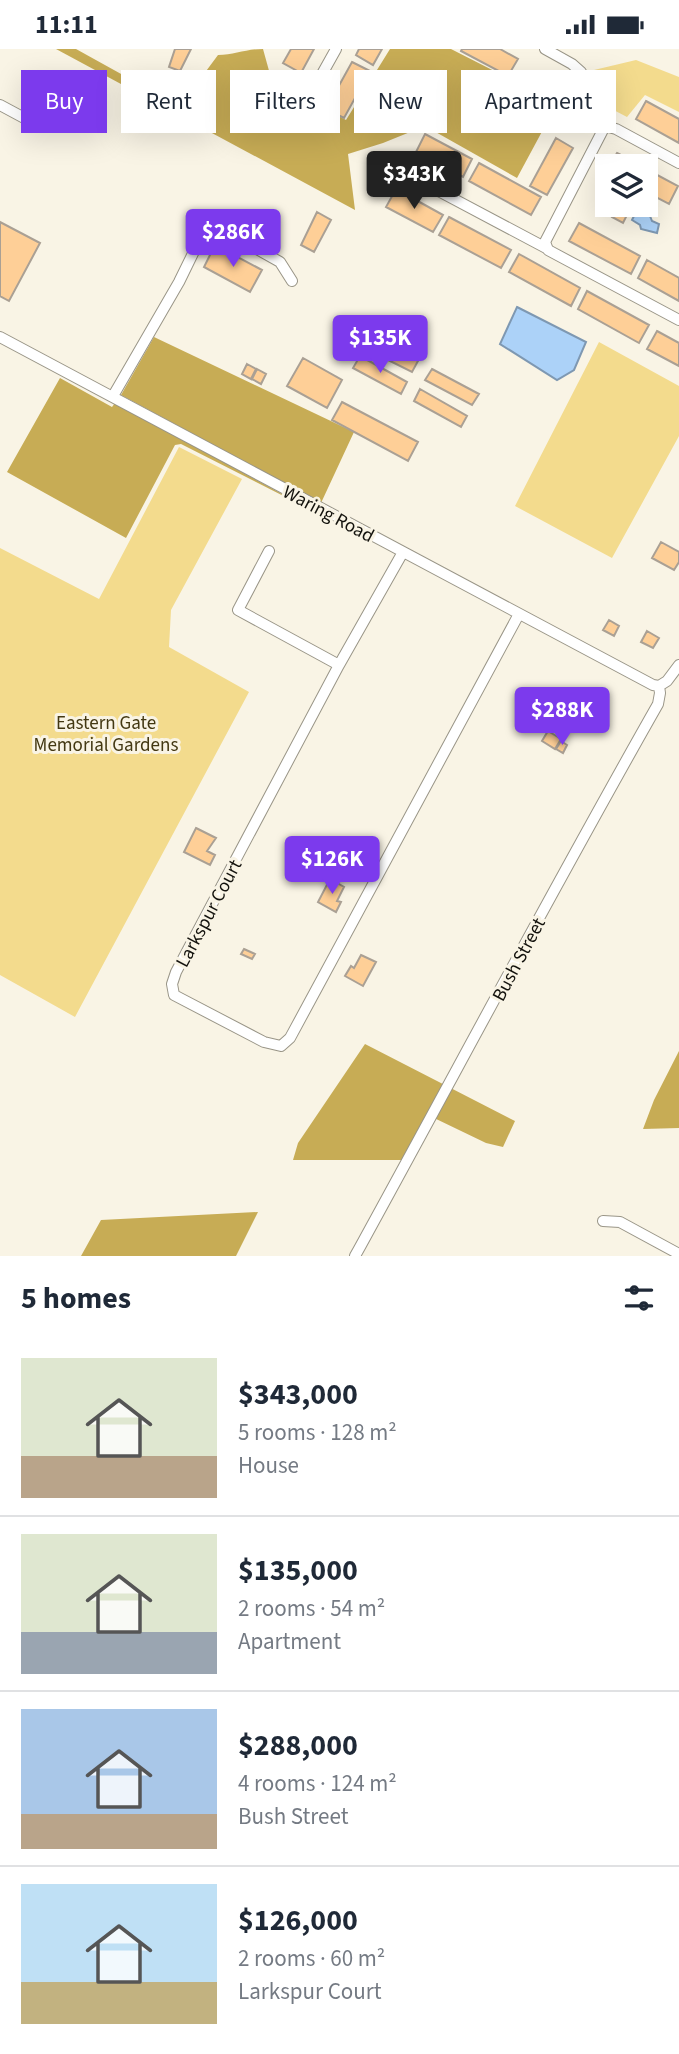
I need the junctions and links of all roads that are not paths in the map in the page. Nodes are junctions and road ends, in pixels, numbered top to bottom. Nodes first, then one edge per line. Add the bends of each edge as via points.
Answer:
1 (336, 49) edge
2 (545, 49) edge
3 (324, 70) edge
4 (579, 70) edge
5 (0, 105) edge
6 (21, 116) edge
7 (616, 130) edge
8 (608, 133) edge
9 (679, 163) edge
10 (380, 168) dead end
11 (548, 250) junction
12 (292, 281) dead end
13 (679, 320) edge
14 (0, 337) edge
15 (113, 396) junction
16 (269, 551) dead end
17 (403, 552) junction
18 (519, 614) junction
19 (339, 665) junction
20 (679, 665) edge
21 (659, 686) junction
22 (603, 1221) dead end
23 (679, 1254) edge
24 (355, 1256) edge

1 - 3 street
2 - 4 street
5 - 6 street
7 - 9 street
8 - 11 street via 545,242
10 - 11 street via 401,171
11 - 13 street
12 - 15 street via 280,262 225,231 206,232
14 - 15 street, Waring Road
15 - 17 street, Waring Road
16 - 19 street via 238,610
17 - 18 street, Waring Road
17 - 19 street, Larkspur Court
18 - 19 street, Larkspur Court via 281,1046 264,1042 174,995 172,984
18 - 21 street, Waring Road
20 - 21 street, Bush Street
21 - 24 street, Bush Street via 658,704
22 - 23 street via 620,1223

